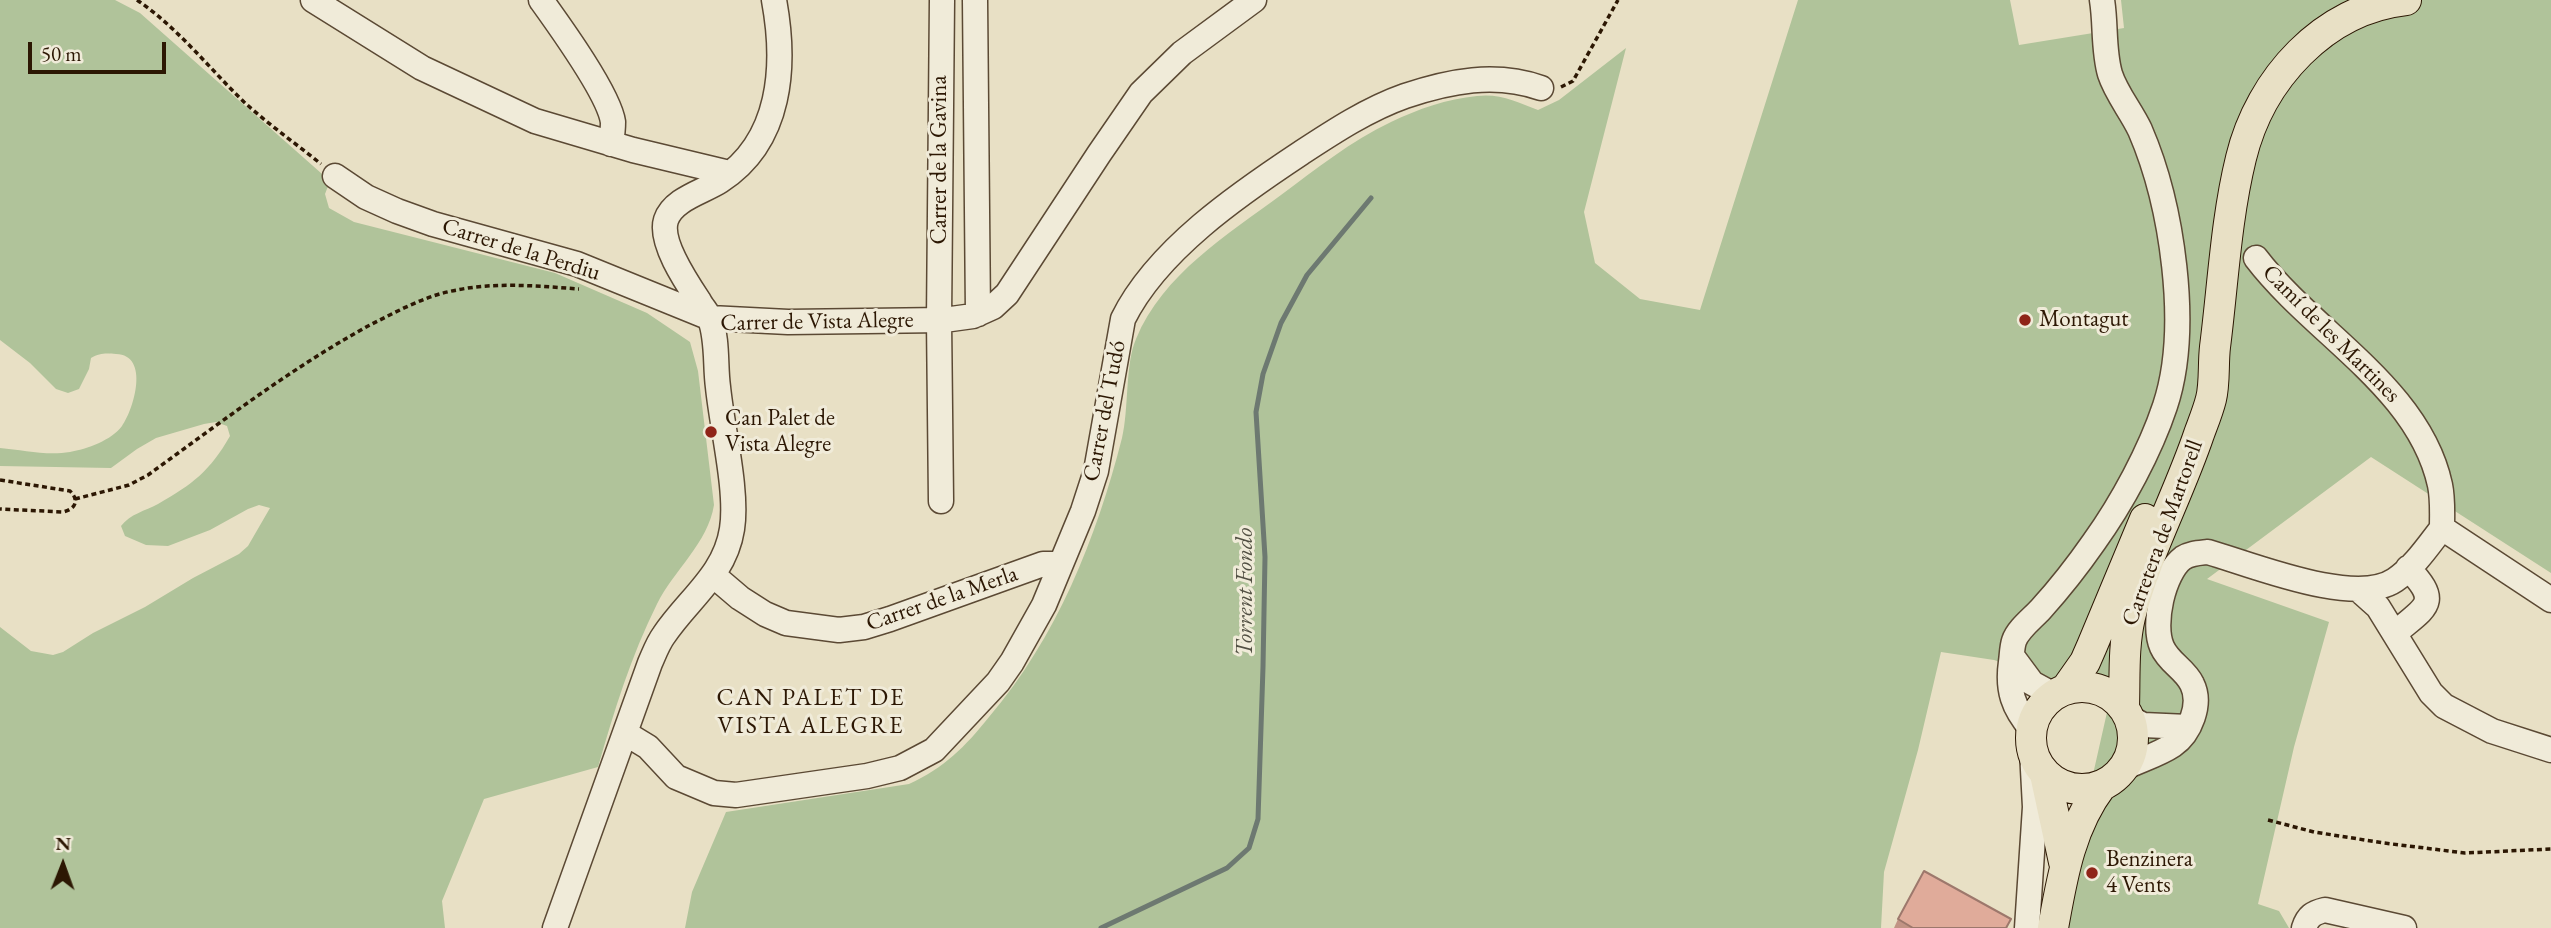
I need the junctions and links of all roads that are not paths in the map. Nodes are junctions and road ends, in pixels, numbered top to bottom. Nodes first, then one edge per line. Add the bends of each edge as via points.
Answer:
1 (313, 0) edge
2 (541, 0) edge
3 (774, 0) edge
4 (942, 0) edge
5 (975, 0) edge
6 (1254, 0) edge
7 (2102, 0) edge
8 (2406, 0) edge
9 (1541, 88) road end
10 (611, 144) junction
11 (729, 173) junction
12 (335, 176) road end
13 (2256, 258) dead end
14 (978, 314) junction
15 (710, 318) junction
16 (939, 320) junction
17 (2213, 361) junction
18 (941, 501) dead end
19 (2442, 528) junction
20 (1060, 564) junction
21 (2408, 568) junction
22 (713, 575) junction
23 (2359, 590) junction
24 (2551, 600) edge
25 (2395, 633) junction
26 (2012, 656) junction
27 (2060, 692) junction
28 (2127, 712) junction
29 (2188, 727) junction
30 (625, 733) junction
31 (2551, 750) edge
32 (2036, 752) junction
33 (2113, 777) junction
34 (2064, 862) junction
35 (555, 928) edge
36 (2027, 928) edge
37 (2053, 928) edge
38 (2304, 928) edge
39 (2404, 928) edge

1 - 10 street via 422,68 485,99 535,121
2 - 10 street via 606,103 612,122
3 - 11 street via 781,58 774,108 754,149
4 - 16 street, Carrer de la Gavina
5 - 14 street, Carrer de la Gavina
6 - 14 street, Carrer de Vista Alegre via 1158,74 1007,294
7 - 26 street via 2110,75 2155,171 2168,228 2178,324 2174,364 2166,404 2151,443 2119,501 2095,541 2016,636
8 - 17 main road, Carretera de Martorell via 2358,12 2315,38 2299,52 2262,105 2241,157 2232,204
9 - 20 street, Carrer del Tudó via 1517,80 1465,82 1402,97 1370,112 1222,208 1150,276 1123,319 1096,471
10 - 11 street
11 - 15 street via 677,204 665,222 671,253
12 - 15 street, Carrer de la Perdiu via 397,211 578,264
13 - 19 street, Camí de les Martines via 2290,298 2388,388 2404,410 2440,485
14 - 16 street, Carrer de Vista Alegre
15 - 16 street, Carrer de Vista Alegre
15 - 22 street, Carrer de Vista Alegre via 733,508 728,547
16 - 18 street, Carrer de la Gavina
17 - 27 main road, Carretera de Martorell via 2085,662
17 - 28 main road, Carretera de Martorell via 2211,398 2130,620 2124,664
19 - 21 street
19 - 24 street
20 - 22 street, Carrer de la Merla via 1043,564 890,619 839,630 786,623 765,614
20 - 30 street, Carrer del Tudó via 1029,634 998,682 934,750 900,768 788,789 714,793 676,777 648,747
21 - 23 street via 2379,588
21 - 25 street via 2425,586 2427,602
22 - 30 street, Carrer de Vista Alegre via 662,636
23 - 25 street via 2378,607
23 - 29 street via 2328,587 2208,552 2182,559 2174,568 2157,614 2157,630 2169,660 2193,686 2196,705
25 - 31 street via 2431,694 2444,706 2492,732
26 - 27 street via 2032,682
26 - 32 street via 2012,700
27 - 28 main road via 2078,686 2104,691
27 - 32 main road, Carretera de Martorell via 2037,714
28 - 29 street via 2143,725
28 - 33 main road, Carretera de Martorell via 2134,744 2131,757
29 - 33 street via 2171,747
30 - 35 street, Carrer de Vista Alegre
32 - 33 main road via 2067,787 2080,789
32 - 34 main road, Carretera de Martorell
32 - 36 street
33 - 34 main road, Carretera de Martorell via 2092,798
34 - 37 main road, Carretera de Martorell
38 - 39 street via 2308,918 2325,910

